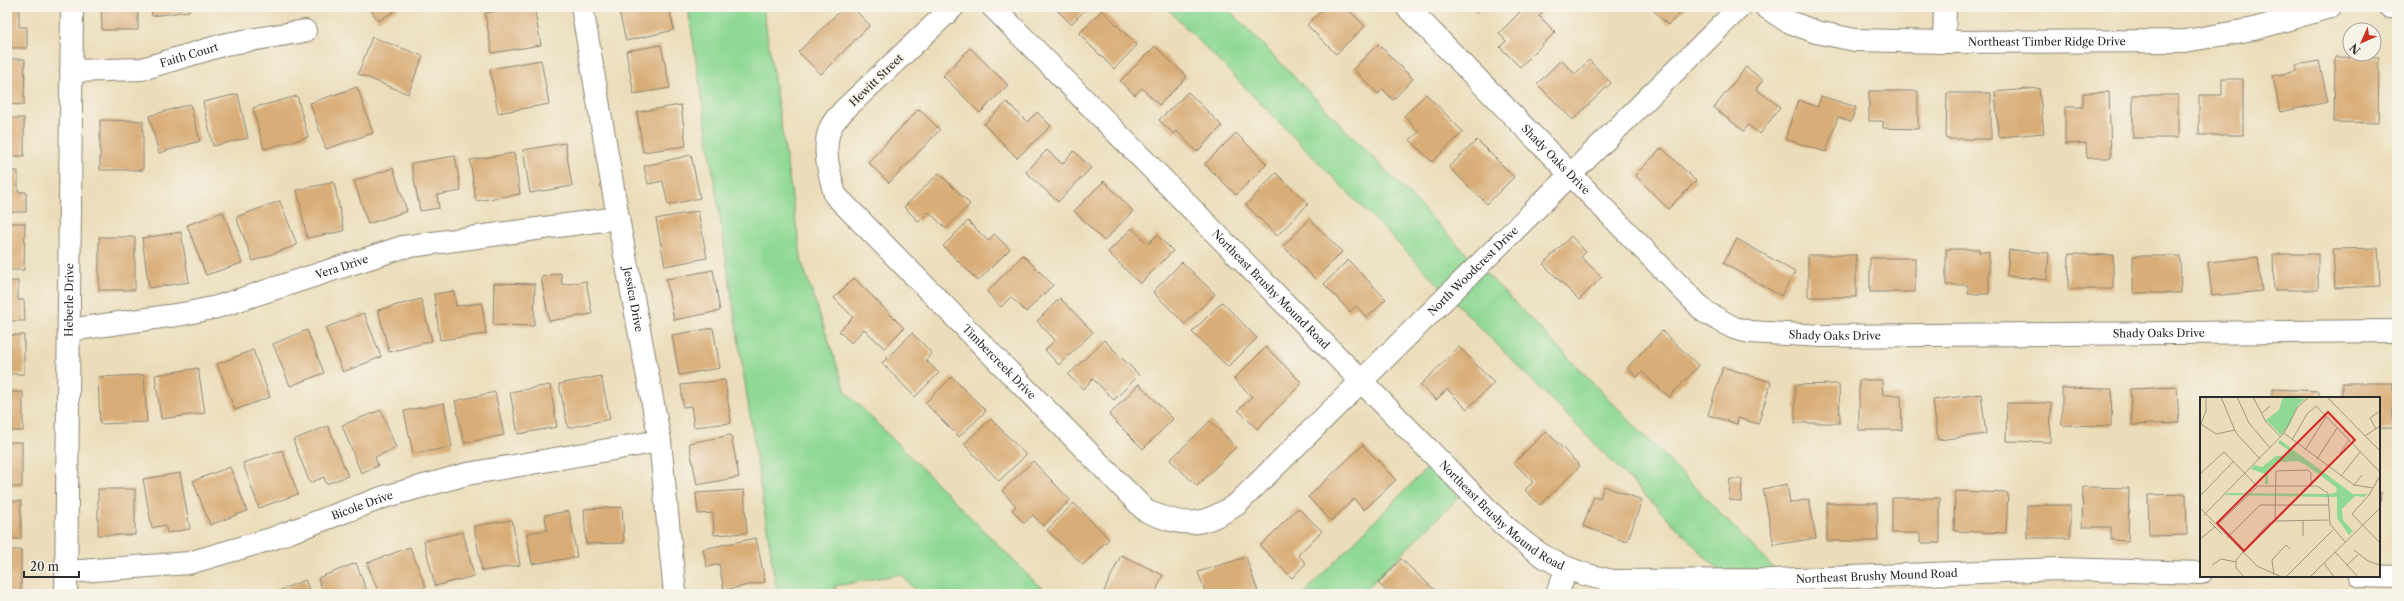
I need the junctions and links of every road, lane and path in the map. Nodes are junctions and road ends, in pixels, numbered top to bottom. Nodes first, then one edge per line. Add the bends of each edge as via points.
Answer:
1 (72, 7) edge
2 (582, 7) edge
3 (953, 7) edge
4 (993, 7) edge
5 (1406, 7) edge
6 (1740, 7) edge
7 (1766, 7) edge
8 (1946, 7) edge
9 (2330, 7) edge
10 (2390, 7) edge
11 (2397, 7) edge
12 (305, 31) dead end
13 (1944, 42) junction
14 (71, 71) junction
15 (828, 168) joint
16 (1570, 175) junction
17 (618, 218) junction
18 (69, 330) junction
19 (2397, 331) edge
20 (1361, 381) junction
21 (660, 441) junction
22 (1197, 523) joint
23 (1567, 568) junction
24 (67, 572) junction
25 (2200, 572) edge
26 (2380, 577) edge
27 (2397, 577) edge
28 (66, 594) edge
29 (674, 594) edge
30 (1557, 594) edge

1 - 14 street, Heberle Drive
2 - 17 street, Jessica Drive
3 - 15 street, Hewitt Street via 844,110 831,127 827,145
4 - 20 street, Northeast Brushy Mound Road
5 - 16 street, Shady Oaks Drive
6 - 16 street, North Woodcrest Drive
7 - 13 street, Northeast Timber Ridge Drive via 1787,21 1816,32 1855,40
8 - 13 street
9 - 13 street, Northeast Timber Ridge Drive via 2254,29 2185,41
10 - 11 street
12 - 14 street, Faith Court via 226,44 142,69
14 - 18 street, Heberle Drive
15 - 22 street, Timbercreek Drive via 835,195 1146,511 1171,521
16 - 19 street, Shady Oaks Drive via 1704,312 1734,328 1750,332 1841,336
16 - 20 street, North Woodcrest Drive
17 - 18 street, Vera Drive via 403,247 217,307
17 - 21 street, Jessica Drive
18 - 24 street, Heberle Drive
20 - 22 street, North Woodcrest Drive via 1237,504 1216,518
20 - 23 street, Northeast Brushy Mound Road via 1522,543 1543,558
21 - 24 street, Bicole Drive via 467,474 384,497 271,539 189,563
21 - 29 street, Jessica Drive
23 - 25 street, Northeast Brushy Mound Road via 1592,577 1636,582 1770,580 2059,569
23 - 30 street
24 - 28 street, Heberle Drive
26 - 27 street

